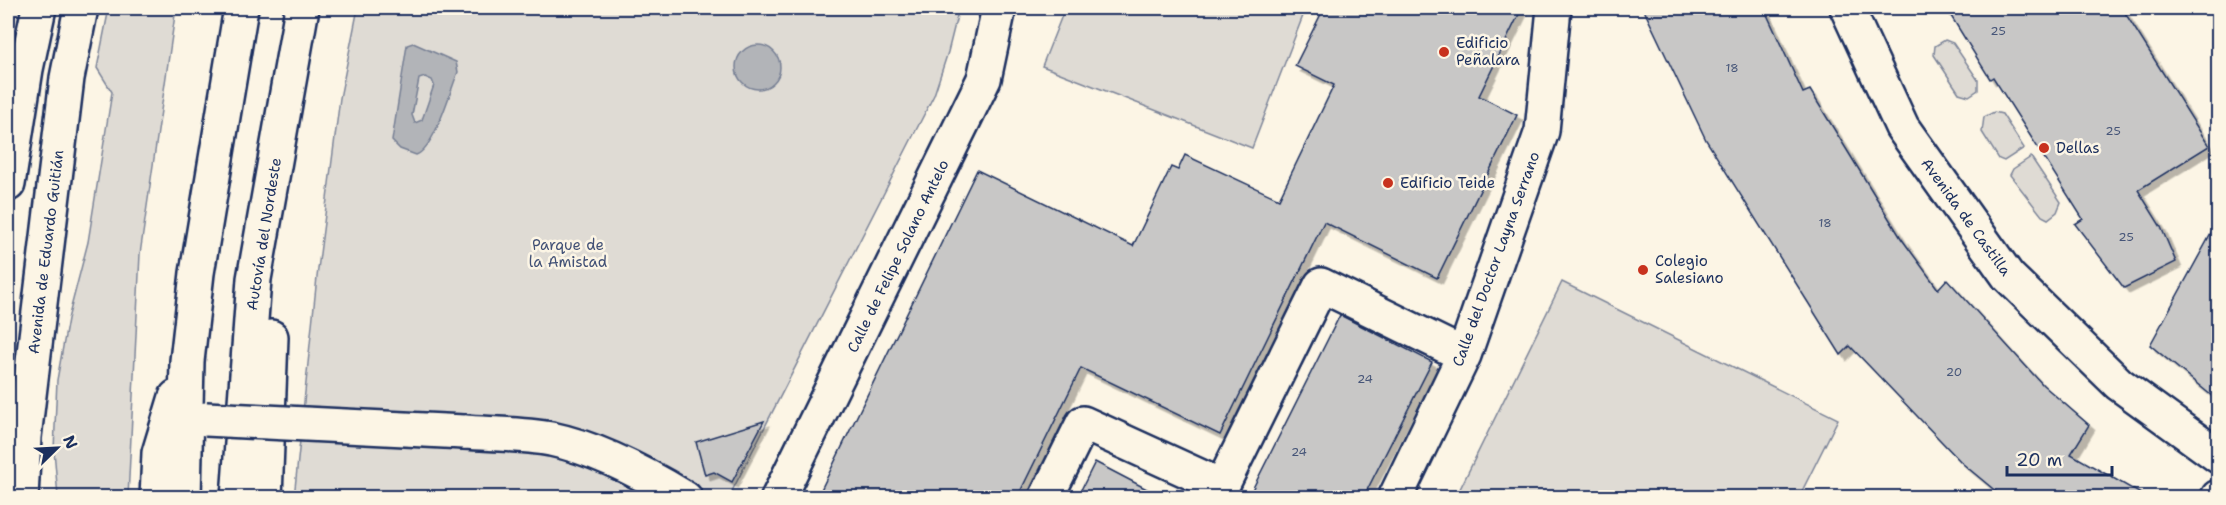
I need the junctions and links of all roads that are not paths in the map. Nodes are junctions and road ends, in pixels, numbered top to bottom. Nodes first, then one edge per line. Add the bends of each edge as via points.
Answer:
1 (39, 8) edge
2 (81, 8) edge
3 (241, 8) edge
4 (302, 8) edge
5 (999, 8) edge
6 (1554, 8) edge
7 (1847, 8) edge
8 (286, 100) junction
9 (8, 184) edge
10 (1464, 355) junction
11 (188, 361) junction
12 (206, 419) dead end
13 (2218, 456) edge
14 (1219, 492) edge
15 (21, 498) edge
16 (157, 498) edge
17 (184, 498) edge
18 (238, 498) edge
19 (265, 498) edge
20 (685, 498) edge
21 (778, 498) edge
22 (1046, 498) edge
23 (1395, 498) edge

1 - 9 main road
2 - 15 main road, Avenida de Eduardo Guitián via 67,78 24,437
3 - 11 main road via 197,273
4 - 8 main road, Autovía del Nordeste
5 - 21 main road, Calle de Felipe Solano Antelo via 984,79
6 - 10 main road, Calle del Doctor Layna Serrano via 1542,131
7 - 13 main road, Avenida de Castilla via 1902,127 2008,276 2119,384
8 - 18 main road, Autovía del Nordeste via 254,279
8 - 19 main road via 273,283
10 - 14 main road via 1321,285
10 - 23 main road, Calle del Doctor Layna Serrano
11 - 16 main road via 159,453
11 - 17 main road
12 - 20 main road, bridge via 551,439 605,457
14 - 22 main road via 1083,423

